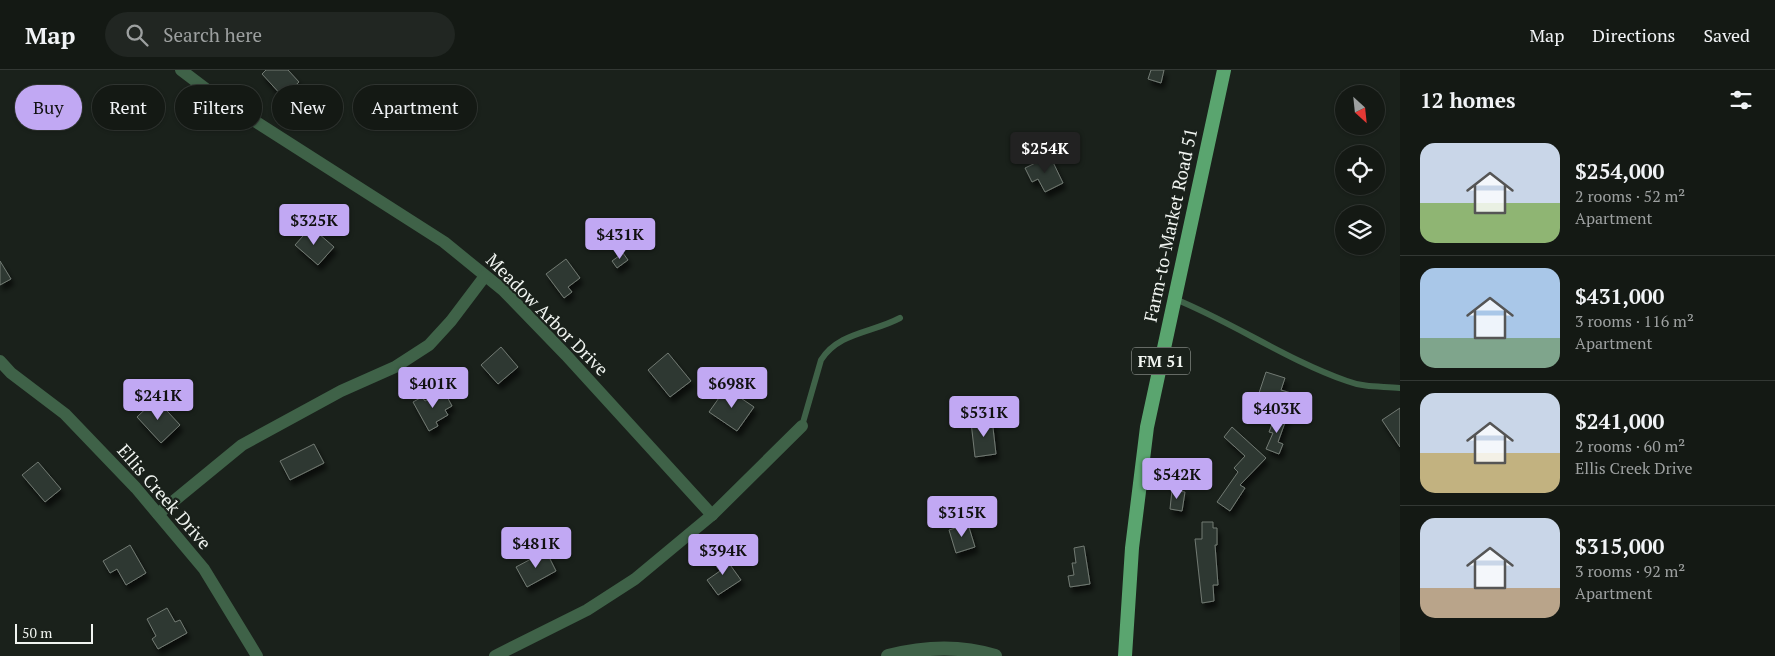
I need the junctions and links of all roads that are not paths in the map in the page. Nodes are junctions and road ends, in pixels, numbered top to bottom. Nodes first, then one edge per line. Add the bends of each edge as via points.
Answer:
1 (181, 70) edge
2 (1224, 70) edge
3 (485, 276) junction
4 (1175, 299) junction
5 (900, 318) dead end
6 (0, 361) edge
7 (1400, 388) edge
8 (802, 426) joint
9 (158, 514) junction
10 (712, 515) junction
11 (257, 656) edge
12 (495, 656) edge
13 (888, 656) edge
14 (995, 656) edge
15 (1125, 656) edge

1 - 3 street, Meadow Arbor Drive via 214,95 444,242
2 - 4 main road, Farm-to-Market Road 51 / FM 51
3 - 9 street via 429,345 395,367 341,391 242,445
3 - 10 street, Meadow Arbor Drive via 503,290 566,355
4 - 7 lane via 1348,382
4 - 15 main road, Farm-to-Market Road 51 / FM 51 via 1147,427 1132,548
5 - 8 lane via 845,339 827,351 821,360
6 - 9 street, Ellis Creek Drive via 65,414
8 - 10 street
9 - 11 street, Ellis Creek Drive via 204,569
10 - 12 street via 635,579 587,610
13 - 14 street via 936,648

